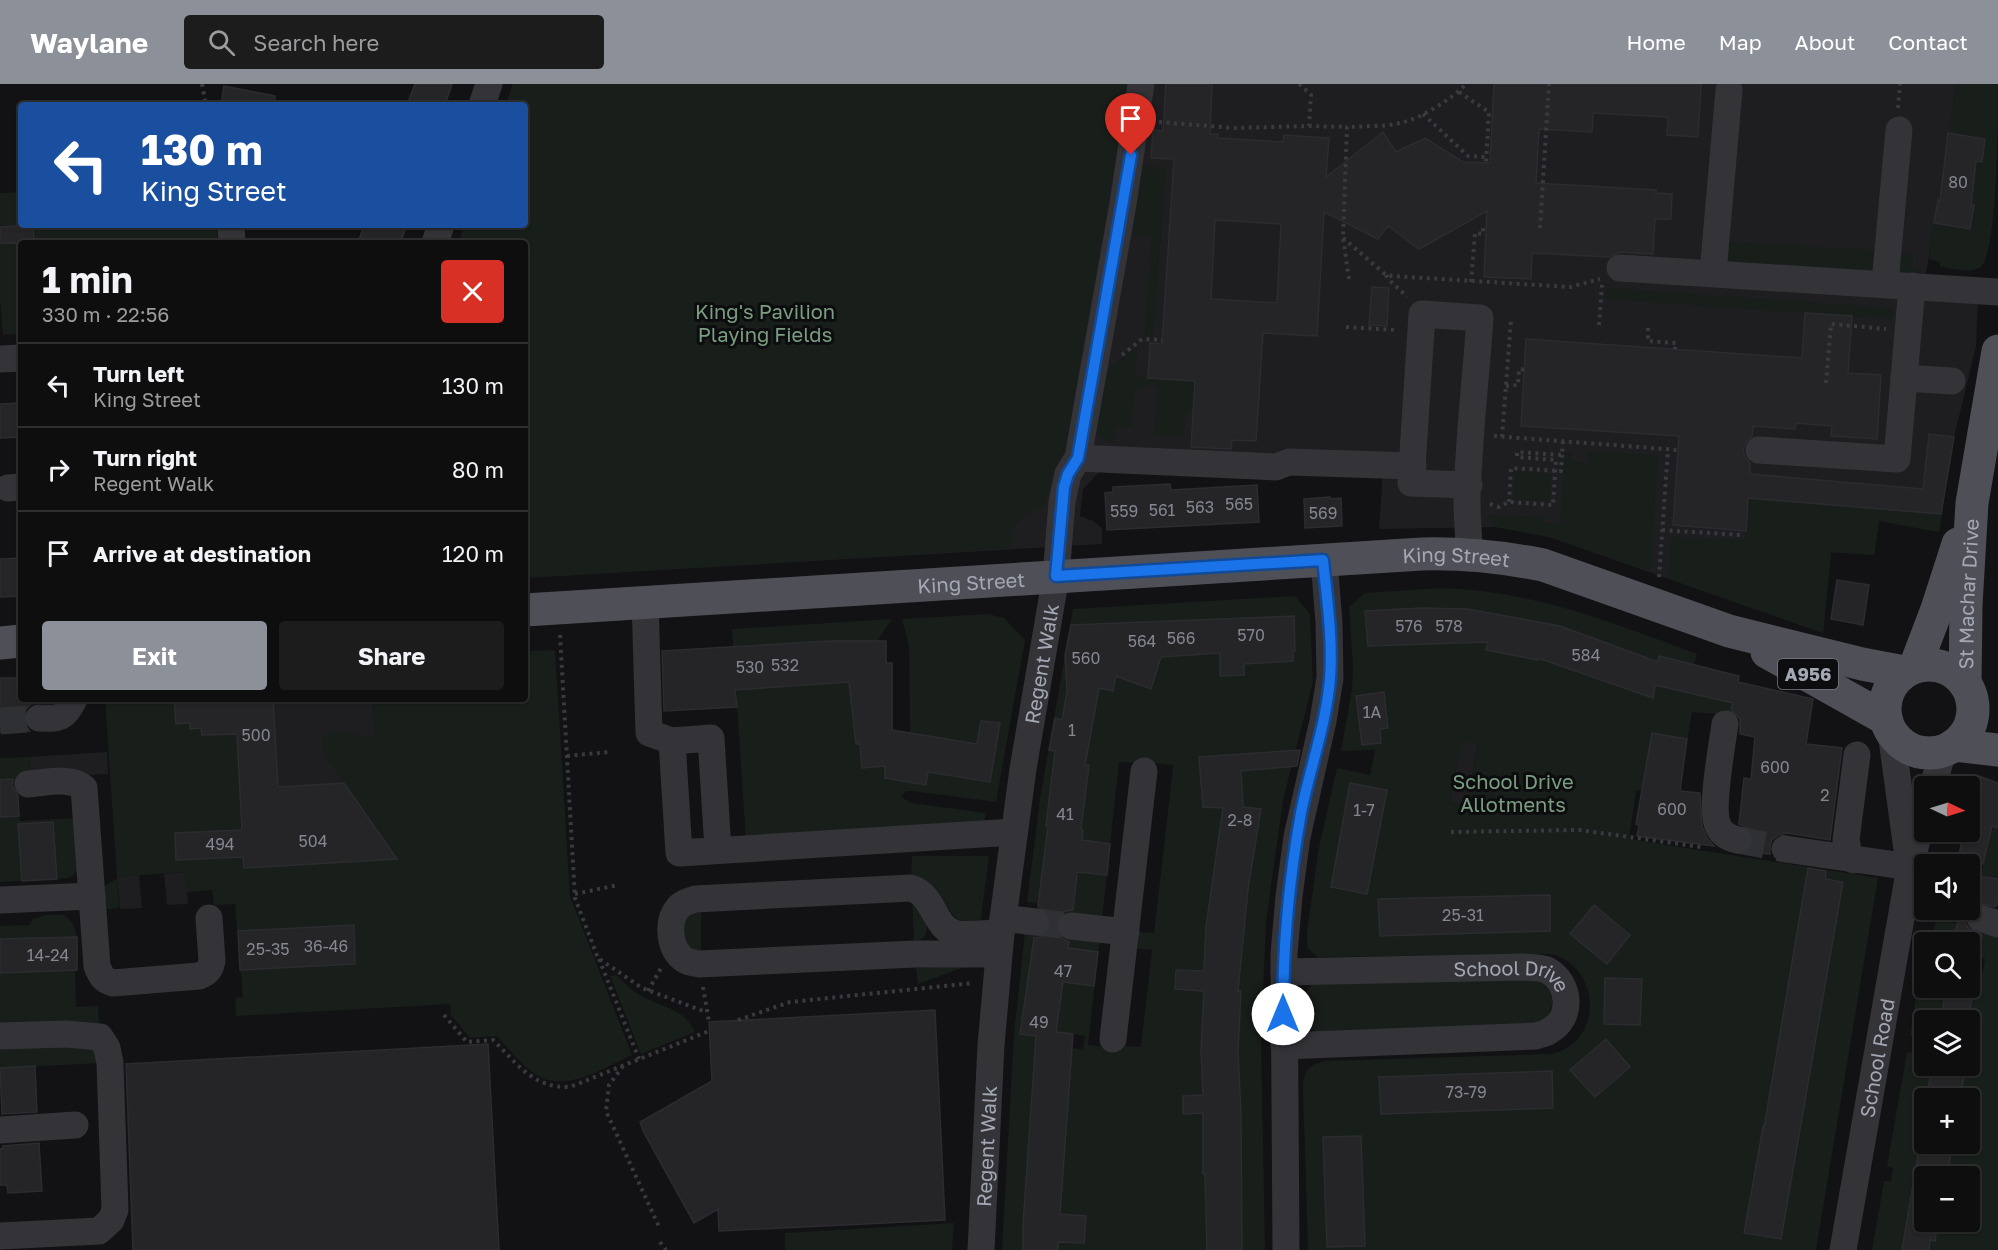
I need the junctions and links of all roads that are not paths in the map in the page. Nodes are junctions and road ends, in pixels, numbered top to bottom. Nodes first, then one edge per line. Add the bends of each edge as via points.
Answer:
1 (489, 84) edge
2 (1141, 84) edge
3 (1729, 90) dead end
4 (483, 102) edge
5 (1899, 130) dead end
6 (1713, 273) junction
7 (1611, 277) road end
8 (1885, 283) junction
9 (1912, 286) junction
10 (1998, 292) edge
11 (18, 358) edge
12 (0, 359) edge
13 (1997, 361) edge
14 (1904, 378) junction
15 (1952, 381) dead end
16 (1759, 450) dead end
17 (1078, 458) junction
18 (1413, 466) junction
19 (1469, 485) junction
20 (1972, 503) junction
21 (1469, 553) junction
22 (1323, 560) junction
23 (1056, 576) junction
24 (645, 602) junction
25 (528, 610) edge
26 (1729, 631) junction
27 (18, 641) edge
28 (0, 643) edge
29 (1909, 670) junction
30 (1977, 694) edge
31 (72, 702) edge
32 (39, 718) tunnel mouth
33 (1725, 724) dead end
34 (1888, 725) junction
35 (672, 741) junction
36 (1948, 748) junction
37 (1998, 750) edge
38 (1857, 754) dead end
39 (1144, 771) dead end
40 (1937, 776) edge
41 (28, 784) dead end
42 (1014, 832) junction
43 (1735, 840) tunnel mouth
44 (1916, 842) edge
45 (1785, 849) tunnel mouth
46 (718, 850) junction
47 (1854, 860) junction
48 (1910, 867) junction
49 (92, 896) junction
50 (0, 900) edge
51 (209, 918) dead end
52 (1036, 922) tunnel mouth
53 (1071, 926) tunnel mouth
54 (1126, 932) junction
55 (1001, 935) junction
56 (1284, 972) junction
57 (0, 1036) edge
58 (1113, 1039) dead end
59 (1284, 1046) junction
60 (75, 1125) dead end
61 (0, 1130) edge
62 (0, 1236) edge
63 (981, 1250) edge
64 (1286, 1250) edge
65 (1843, 1250) edge

1 - 4 street
2 - 17 street, Regent Walk
3 - 6 street
5 - 8 street
6 - 7 street
6 - 8 street
8 - 9 street
9 - 10 street
9 - 14 street
11 - 12 street
13 - 20 main road, St Machar Drive
14 - 15 street
14 - 16 street via 1897,459
17 - 18 street via 1276,467 1289,462
17 - 23 street, Regent Walk via 1064,487
18 - 19 street via 1411,483
18 - 19 street via 1422,314 1480,318
19 - 21 street
20 - 29 main road, St Machar Drive via 1937,609
20 - 30 main road, St Machar Drive via 1966,605
21 - 22 main road, King Street / A956
21 - 26 main road, King Street / A956 via 1543,565
22 - 23 main road, King Street / A956
22 - 56 street via 1330,678 1297,837 1288,896
23 - 24 main road, King Street / A956
23 - 42 street, Regent Walk
24 - 25 main road, King Street / A956
24 - 35 street via 648,732
26 - 29 main road, King Street / A956 via 1862,664
26 - 34 main road, King Street / A956
27 - 28 main road
29 - 30 main road, A956 via 1929,664 1943,667
29 - 34 main road via 1894,681 1887,693
30 - 36 main road via 1971,722 1964,735
31 - 32 street via 58,718
33 - 43 street via 1715,816 1721,831
34 - 36 main road, A956 via 1914,751 1934,753
34 - 48 street, School Road
35 - 46 street via 679,853
35 - 46 street via 711,738
36 - 37 main road, A956
36 - 40 street
38 - 47 street via 1846,840
39 - 54 street
41 - 49 street via 71,781 84,788
42 - 46 street
42 - 55 street, Regent Walk
44 - 48 street, School Road
45 - 47 street
47 - 48 street
48 - 65 street, School Road
49 - 50 street
49 - 51 street via 97,966 106,981 206,973 212,961
52 - 55 street
53 - 54 street
54 - 58 street
55 - 55 street via 916,954 699,964 680,957 671,932 676,910 695,899 911,888 931,903 948,931
55 - 63 street, Regent Walk via 988,1086
56 - 59 street
56 - 59 street, School Drive via 1545,969 1561,981 1567,1000 1562,1018 1551,1031 1536,1036
57 - 62 street via 100,1037 110,1063 115,1210 99,1231
59 - 64 street
60 - 61 street

